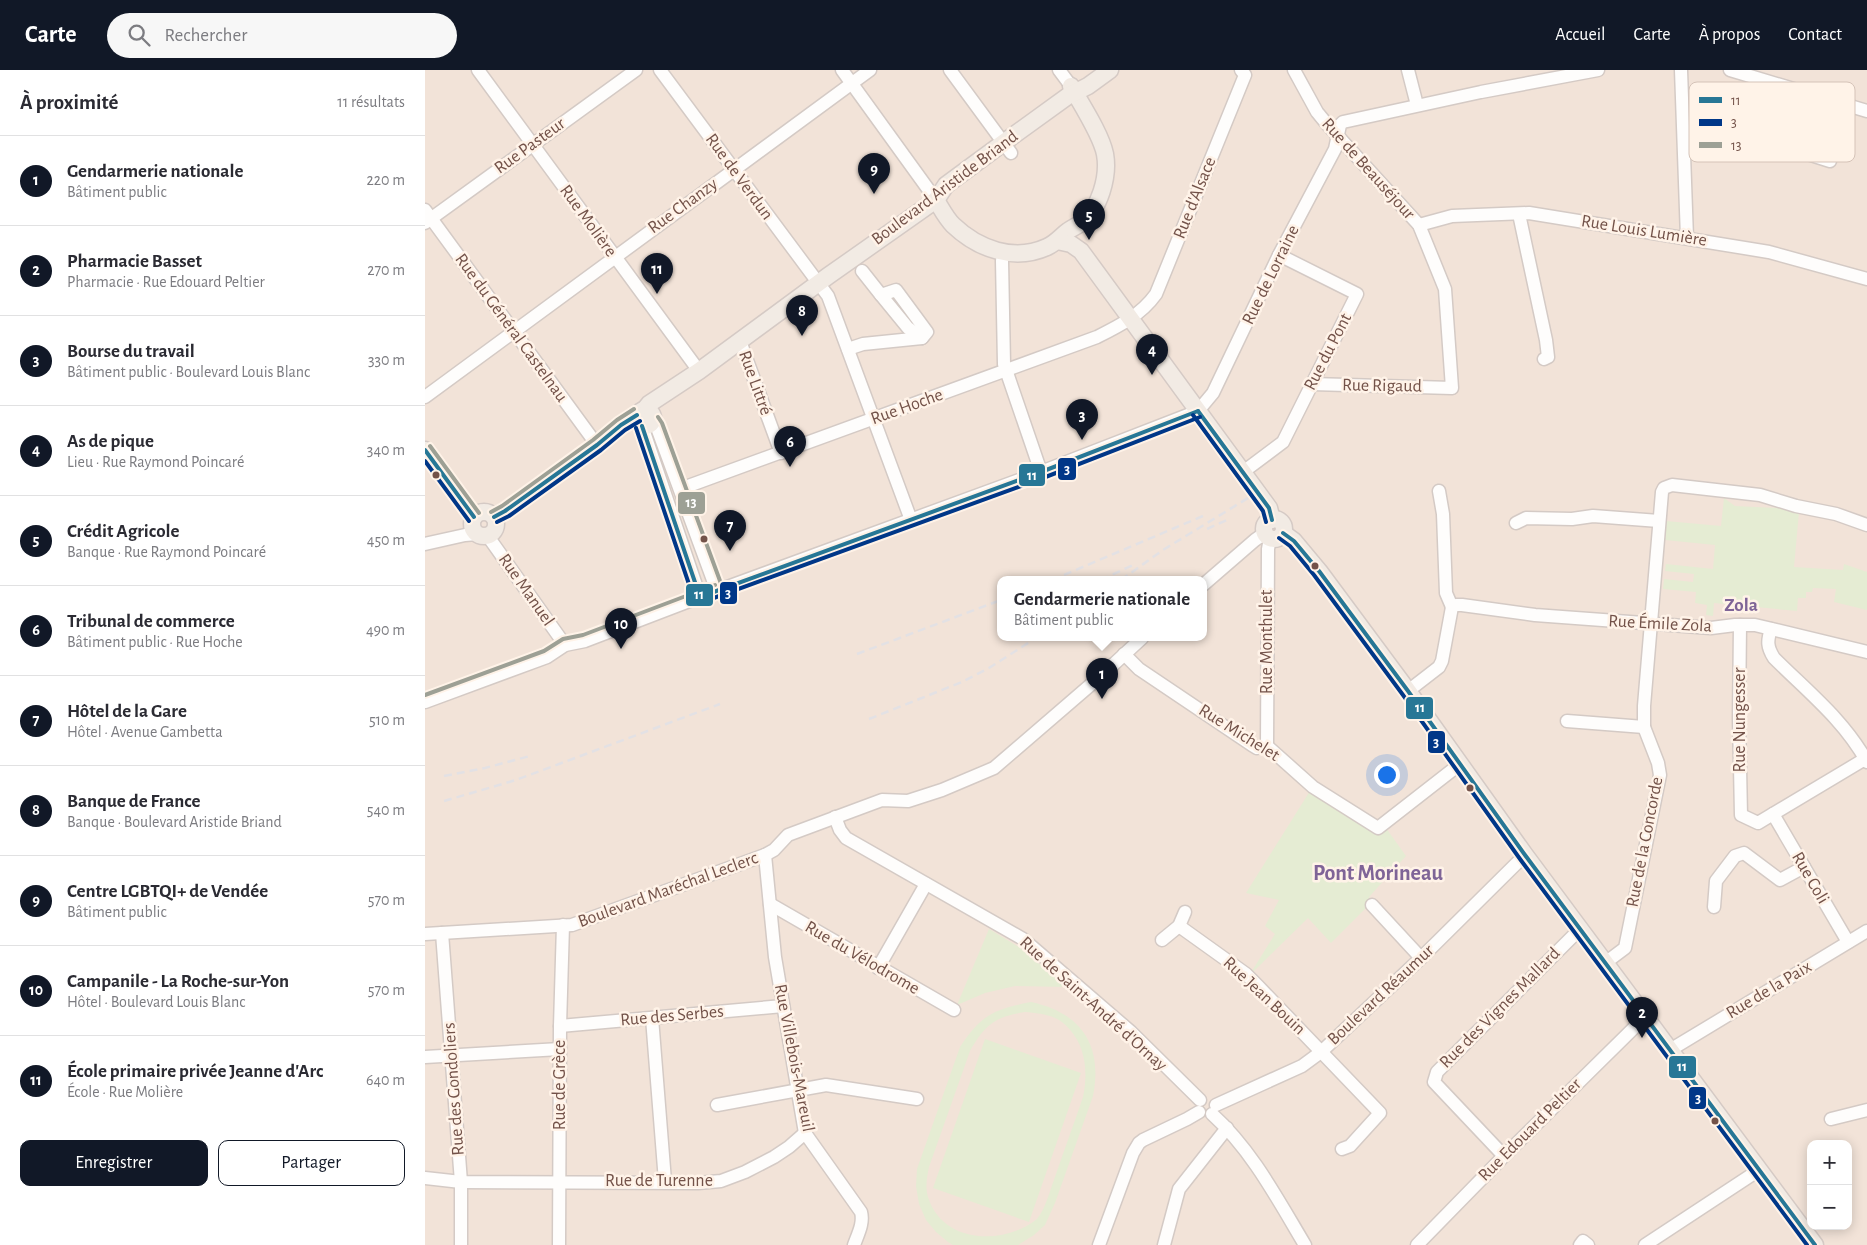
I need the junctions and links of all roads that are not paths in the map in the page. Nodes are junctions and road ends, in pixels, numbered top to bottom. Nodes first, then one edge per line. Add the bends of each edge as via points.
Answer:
1 (478, 70) edge
2 (636, 70) edge
3 (842, 70) edge
4 (870, 70) edge
5 (950, 70) edge
6 (1059, 70) edge
7 (1110, 70) edge
8 (1241, 70) edge
9 (1294, 70) edge
10 (1408, 70) edge
11 (1598, 70) edge
12 (1681, 70) edge
13 (1730, 70) edge
14 (664, 72) edge
15 (1770, 82) edge
16 (851, 84) junction
17 (1078, 88) junction
18 (1417, 105) junction
19 (1855, 107) edge
20 (1867, 111) edge
21 (1337, 136) junction
22 (533, 144) junction
23 (1007, 148) junction
24 (733, 170) junction
25 (936, 200) junction
26 (1519, 214) junction
27 (427, 217) edge
28 (1082, 223) junction
29 (1419, 225) junction
30 (1687, 238) junction
31 (1057, 241) junction
32 (1003, 252) junction
33 (1081, 252) junction
34 (1279, 255) junction
35 (616, 257) junction
36 (862, 271) dead end
37 (1867, 279) edge
38 (823, 290) junction
39 (1131, 318) junction
40 (513, 331) junction
41 (740, 341) junction
42 (848, 349) junction
43 (1544, 359) dead end
44 (699, 371) junction
45 (1005, 371) junction
46 (1312, 384) junction
47 (1453, 388) joint
48 (425, 397) edge
49 (1198, 410) junction
50 (645, 419) junction
51 (873, 419) junction
52 (597, 445) junction
53 (425, 450) edge
54 (781, 453) junction
55 (1041, 472) junction
56 (1246, 477) junction
57 (680, 489) junction
58 (1439, 492) dead end
59 (911, 520) junction
60 (1659, 521) junction
61 (1516, 523) dead end
62 (1867, 525) edge
63 (478, 527) junction
64 (1273, 531) junction
65 (425, 544) edge
66 (1207, 582) edge
67 (717, 591) junction
68 (700, 596) junction
69 (1452, 607) junction
70 (1650, 624) junction
71 (1740, 625) junction
72 (1771, 629) junction
73 (1139, 641) edge
74 (565, 645) junction
75 (1867, 652) edge
76 (1124, 654) junction
77 (1408, 691) junction
78 (425, 702) edge
79 (1567, 721) dead end
80 (1644, 727) junction
81 (1267, 746) junction
82 (1866, 760) edge
83 (1459, 764) junction
84 (1773, 814) junction
85 (835, 817) junction
86 (765, 855) junction
87 (1525, 855) junction
88 (1804, 867) junction
89 (926, 884) junction
90 (770, 904) junction
91 (1372, 905) dead end
92 (1714, 907) dead end
93 (1185, 912) dead end
94 (563, 925) junction
95 (1179, 926) junction
96 (1580, 929) junction
97 (1867, 930) edge
98 (443, 933) junction
99 (425, 934) edge
100 (1162, 940) dead end
101 (1848, 942) junction
102 (1421, 958) junction
103 (1605, 963) junction
104 (879, 968) junction
105 (783, 1006) junction
106 (954, 1010) dead end
107 (1645, 1017) junction
108 (652, 1018) junction
109 (560, 1026) junction
110 (560, 1049) junction
111 (1670, 1050) junction
112 (1321, 1052) junction
113 (452, 1056) junction
114 (425, 1058) edge
115 (798, 1091) junction
116 (917, 1099) dead end
117 (717, 1105) dead end
118 (1199, 1106) junction
119 (1214, 1109) junction
120 (1867, 1110) edge
121 (1831, 1119) dead end
122 (1227, 1128) junction
123 (805, 1133) junction
124 (1342, 1149) dead end
125 (1504, 1156) junction
126 (1759, 1170) junction
127 (425, 1178) edge
128 (665, 1181) junction
129 (461, 1182) junction
130 (559, 1182) junction
131 (461, 1245) edge
132 (559, 1245) edge
133 (855, 1245) edge
134 (1099, 1245) edge
135 (1165, 1245) edge
136 (1305, 1245) edge
137 (1417, 1245) edge
138 (1580, 1245) edge
139 (1588, 1245) edge
140 (1645, 1245) edge
141 (1815, 1245) edge

1 - 22 street, Rue Molière
2 - 22 street, Rue Pasteur
3 - 16 street
4 - 16 street, Rue Chanzy
5 - 23 street
6 - 17 street
7 - 17 main road, Boulevard Aristide Briand
8 - 39 street, Rue d'Alsace via 1245,75 1156,294
9 - 21 street, Rue de Beauséjour via 1317,112
10 - 18 street
11 - 18 street
12 - 30 street
13 - 15 street
14 - 24 street, Rue de Verdun
16 - 24 street, Rue Chanzy
16 - 25 street
17 - 23 main road, Boulevard Aristide Briand
17 - 28 main road via 1088,98 1101,125 1106,172 1091,214
18 - 21 street via 1343,122
19 - 20 street
21 - 29 street, Rue de Beauséjour
21 - 34 street, Rue de Lorraine via 1335,149
22 - 27 street, Rue Pasteur
22 - 35 street, Rue Molière
23 - 25 main road, Boulevard Aristide Briand via 946,186
24 - 35 street, Rue Chanzy
24 - 38 street, Rue de Verdun
25 - 32 main road via 953,225 973,241
25 - 38 main road, Boulevard Aristide Briand
26 - 29 street, Rue Louis Lumière via 1452,216
26 - 30 street, Rue Louis Lumière via 1552,216
26 - 43 street via 1546,340 1548,357
27 - 40 street, Rue du Général Castelnau
28 - 31 main road
28 - 33 main road via 1079,237
29 - 47 street, Rue de Beauséjour via 1445,290
30 - 37 street, Rue Louis Lumière via 1769,252
31 - 32 main road via 1028,253
31 - 33 main road via 1071,244
32 - 45 street
33 - 39 main road
34 - 46 street, Rue du Pont via 1357,294
34 - 49 street, Rue de Lorraine via 1213,393
35 - 40 street, Rue Chanzy
35 - 44 street, Rue Molière
36 - 42 street via 881,295 896,290 927,332 922,338 863,344
38 - 41 main road, Boulevard Aristide Briand
38 - 42 street, Rue de Verdun
39 - 45 street, Rue Hoche via 1097,337
39 - 49 main road
40 - 48 street, Rue Chanzy
40 - 52 street, Rue du Général Castelnau
41 - 44 main road, Boulevard Aristide Briand
41 - 54 street, Rue Littré
42 - 51 street, Rue de Verdun
44 - 50 main road, Boulevard Aristide Briand via 649,404
45 - 51 street, Rue Hoche
45 - 55 street
46 - 47 street, Rue Rigaud
46 - 56 street, Rue du Pont via 1283,442
49 - 55 street
49 - 56 main road
50 - 52 main road, Boulevard Aristide Briand via 612,433
50 - 57 street via 657,425
50 - 68 street
51 - 54 street, Rue Hoche
51 - 59 street, Rue de Verdun
52 - 63 main road, Boulevard Aristide Briand via 494,517 492,532
53 - 63 main road
54 - 57 street, Rue Hoche
55 - 59 street
56 - 64 main road via 1269,508
57 - 67 street
58 - 69 street via 1446,593
59 - 67 street
60 - 61 street via 1593,516 1526,518
60 - 62 street, Rue de la Concorde via 1662,492 1672,485 1760,495
60 - 70 street, Rue de la Concorde
63 - 65 street via 465,535
63 - 74 street, Rue Manuel
64 - 66 street via 1255,540
64 - 77 main road via 1294,541
64 - 81 street, Rue Monthulet via 1268,549
67 - 68 street
68 - 74 street via 585,641
69 - 70 street, Rue Émile Zola via 1462,605 1535,615
69 - 77 street via 1439,667
70 - 71 street, Rue Émile Zola via 1711,628
70 - 80 street, Rue de la Concorde
71 - 72 street, Rue Émile Zola
71 - 84 street, Rue Nungesser via 1741,815 1758,823
72 - 75 street, Rue Émile Zola
72 - 82 street via 1767,641 1774,658 1841,722
73 - 76 street, Boulevard Maréchal Leclerc
74 - 78 street via 547,657
76 - 81 street, Rue Michelet via 1139,669 1252,745 1257,748
76 - 85 street, Boulevard Maréchal Leclerc via 994,768 908,801 882,800
77 - 83 main road
79 - 80 street
80 - 103 street, Rue de la Concorde via 1660,776 1625,948
81 - 83 street, Rue Michelet via 1313,787 1378,828
82 - 84 street
83 - 87 main road
84 - 88 street, Rue Coli
85 - 86 street, Boulevard Maréchal Leclerc via 788,834
85 - 89 street, Rue de Saint-André d'Ornay via 846,838
86 - 90 street, Rue Villebois-Mareuil
86 - 94 street, Boulevard Maréchal Leclerc via 572,925
87 - 96 main road
87 - 102 street, Boulevard Réaumur
88 - 92 street via 1781,880 1744,853 1735,856 1716,881
88 - 101 street, Rue Coli
89 - 104 street
89 - 118 street, Rue de Saint-André d'Ornay via 1023,939 1131,1032 1185,1087
90 - 104 street, Rue du Vélodrome
90 - 105 street, Rue Villebois-Mareuil
91 - 102 street
93 - 95 street
94 - 98 street, Boulevard Maréchal Leclerc
94 - 109 street, Rue de Grèce
95 - 100 street
95 - 112 street, Rue Jean Bouin via 1246,975
96 - 103 main road
96 - 125 street, Rue des Vignes Mallard via 1437,1072 1434,1082
97 - 101 street, Rue de la Paix
98 - 99 street, Boulevard Maréchal Leclerc
98 - 113 street, Rue des Gondoliers
101 - 111 street, Rue de la Paix
102 - 112 street, Boulevard Réaumur
103 - 107 main road
104 - 106 street, Rue du Vélodrome
105 - 108 street, Rue des Serbes
105 - 115 street, Rue Villebois-Mareuil
107 - 111 main road
107 - 125 street, Rue Edouard Peltier
108 - 109 street, Rue des Serbes
108 - 128 street
109 - 110 street, Rue de Grèce
110 - 113 street
110 - 130 street, Rue de Grèce
111 - 126 main road
112 - 119 street, Boulevard Réaumur via 1301,1066
112 - 124 street, Rue Jean Bouin via 1380,1113 1350,1146
113 - 114 street
113 - 129 street, Rue des Gondoliers
115 - 116 street via 826,1086
115 - 117 street
115 - 123 street, Rue Villebois-Mareuil
118 - 119 street via 1208,1097 1213,1100
118 - 134 street via 1139,1143
119 - 122 street
120 - 121 street
122 - 135 street via 1179,1189
122 - 136 street via 1257,1167
123 - 128 street, Rue de Turenne via 774,1157 721,1181
123 - 133 street, Rue Villebois-Mareuil via 861,1212
125 - 137 street, Rue Edouard Peltier
126 - 140 street
126 - 141 main road
127 - 129 street, Rue de Turenne
128 - 130 street, Rue de Turenne
129 - 130 street, Rue de Turenne
129 - 131 street, Rue des Gondoliers
130 - 132 street, Rue de Grèce
138 - 139 street via 1583,1241

